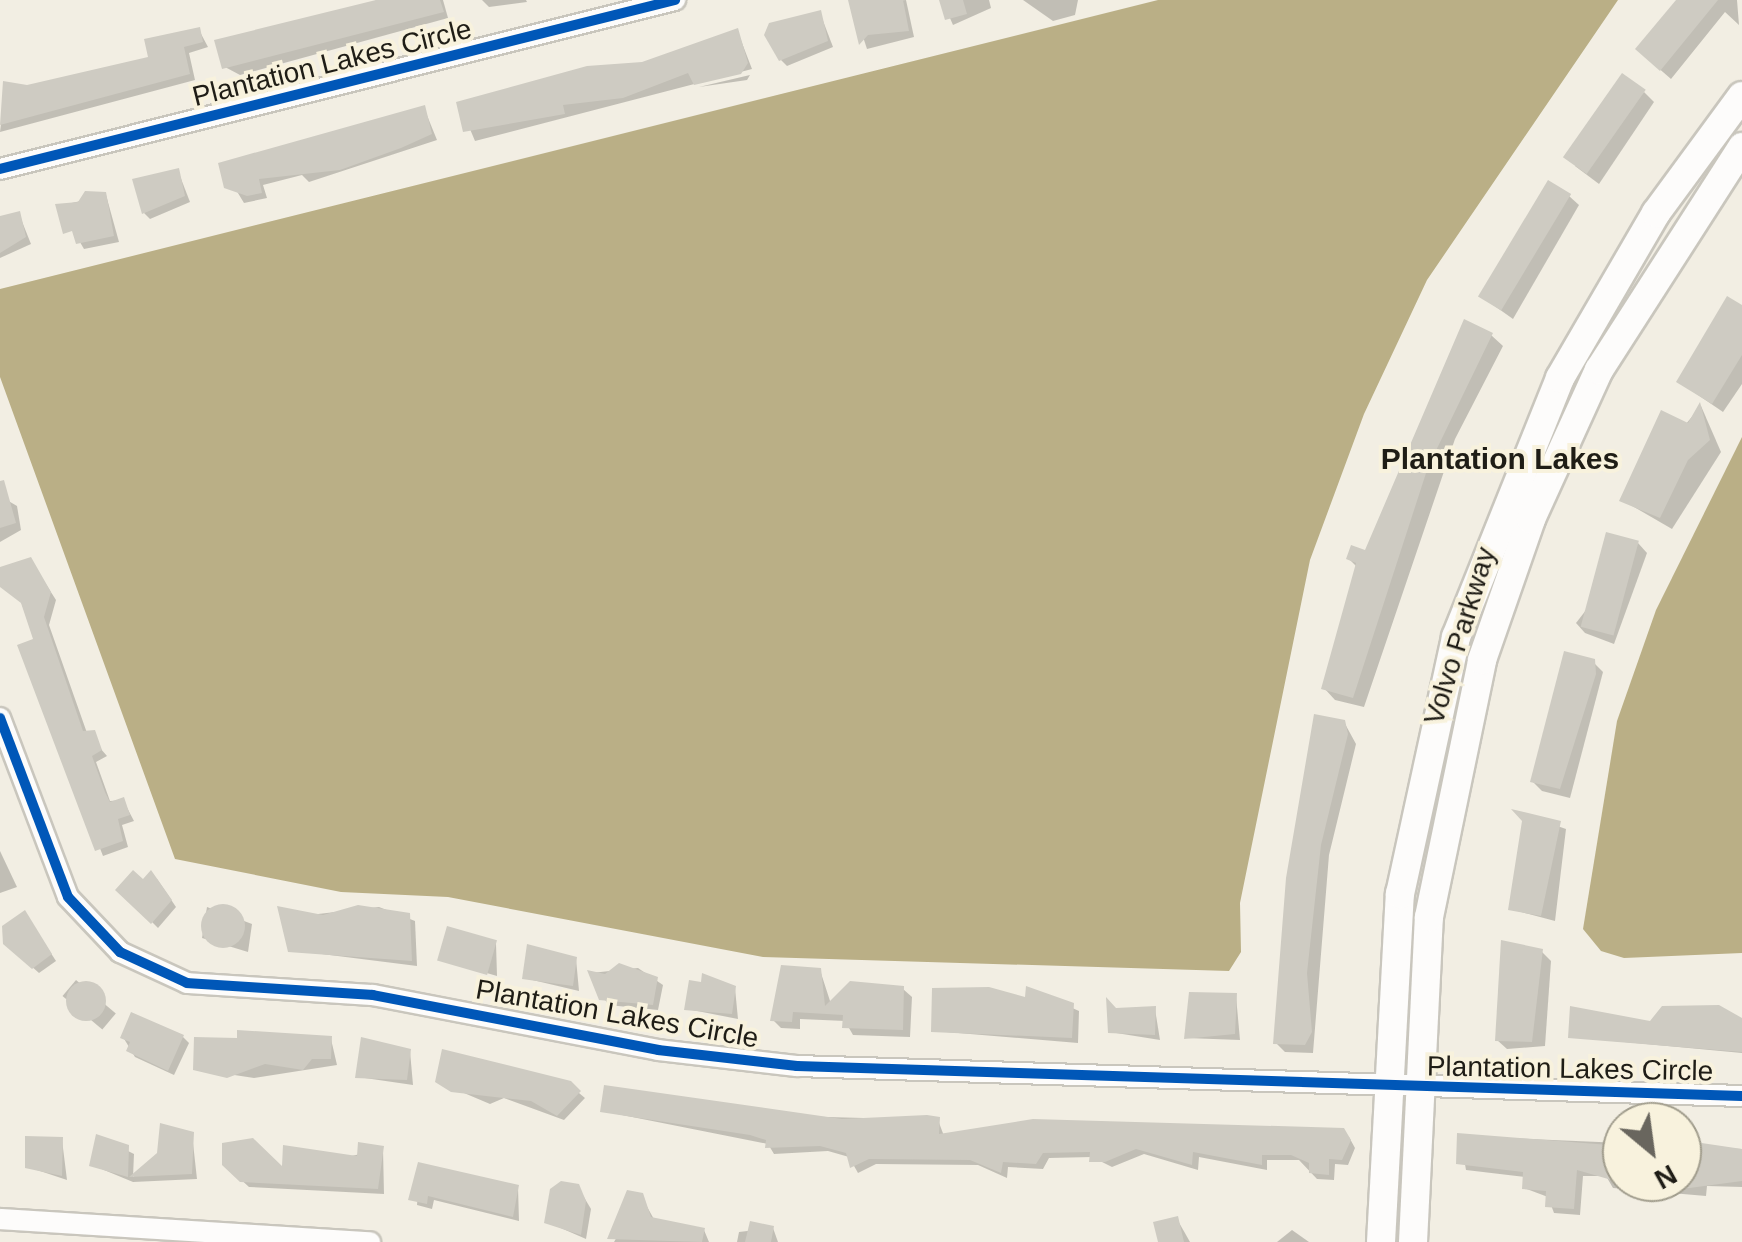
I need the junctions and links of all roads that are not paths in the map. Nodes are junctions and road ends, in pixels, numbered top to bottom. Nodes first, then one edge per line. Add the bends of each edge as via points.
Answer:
1 (675, 0) edge
2 (1742, 96) edge
3 (1742, 148) edge
4 (0, 170) edge
5 (0, 718) edge
6 (1386, 1087) junction
7 (1418, 1087) junction
8 (1742, 1096) edge
9 (0, 1219) edge
10 (370, 1242) edge
11 (1381, 1242) edge
12 (1412, 1242) edge

1 - 4 street, Plantation Lakes Circle
2 - 6 main road, Volvo Parkway via 1612,284 1542,414 1482,558 1410,829
3 - 7 main road, Volvo Parkway via 1600,370 1502,597 1438,852
5 - 6 street, Plantation Lakes Circle via 68,897 120,952 187,983 372,995 658,1050 797,1066
6 - 7 street, Plantation Lakes Circle
6 - 11 main road, Volvo Parkway
7 - 8 street, Plantation Lakes Circle
7 - 12 main road, Volvo Parkway
9 - 10 street

